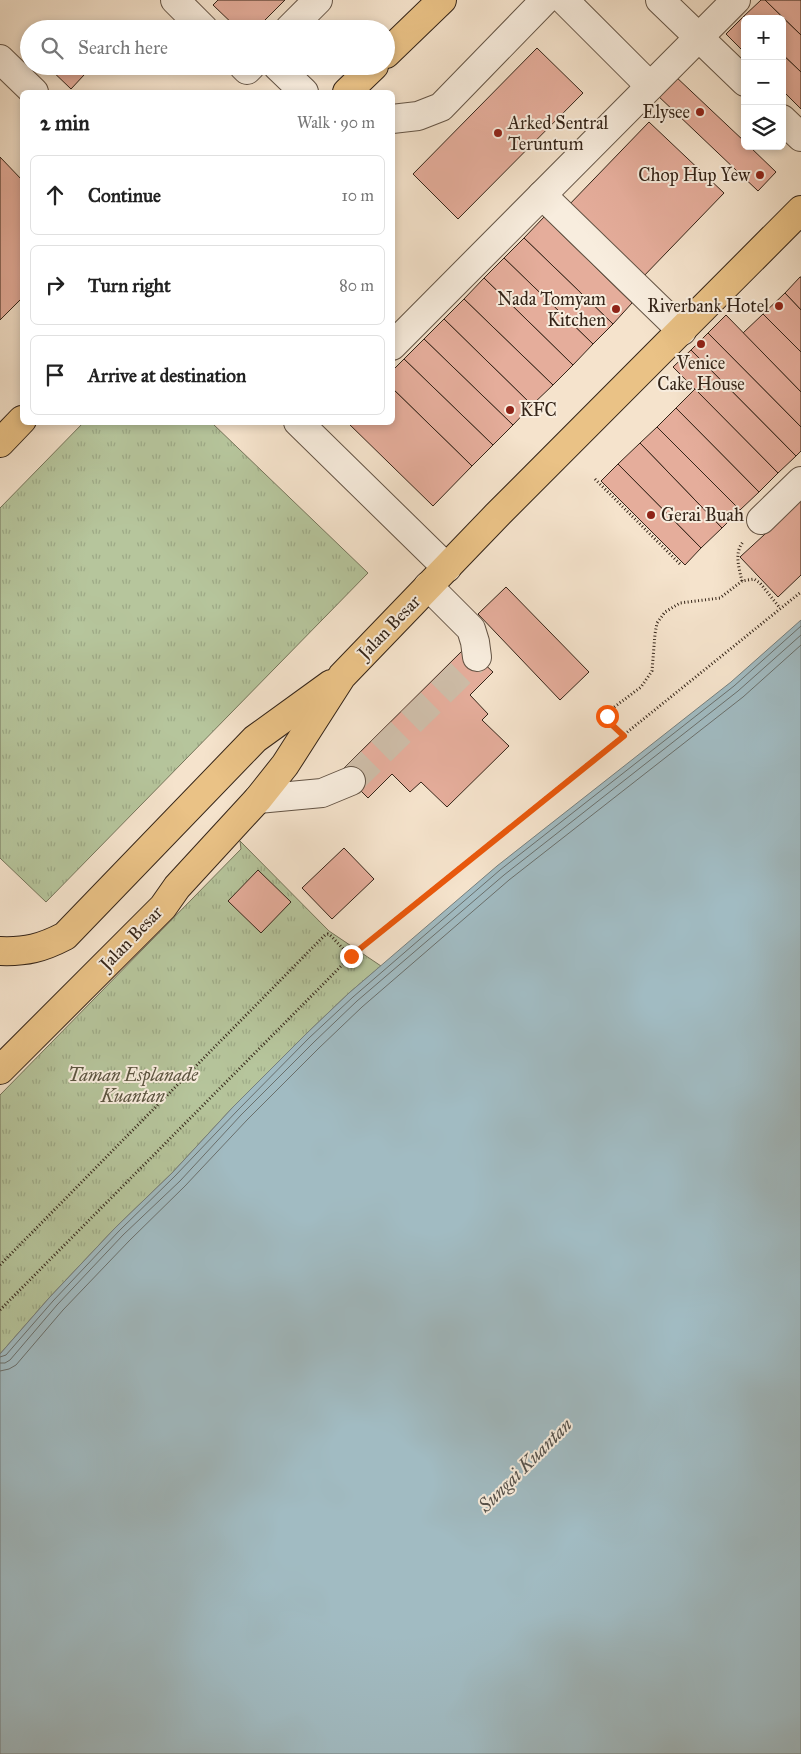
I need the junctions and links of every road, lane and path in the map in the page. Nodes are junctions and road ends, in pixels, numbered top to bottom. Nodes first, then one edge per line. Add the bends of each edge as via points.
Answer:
1 (175, 0) edge
2 (318, 0) edge
3 (442, 0) edge
4 (545, 0) edge
5 (564, 0) edge
6 (660, 0) edge
7 (736, 0) edge
8 (195, 20) edge
9 (298, 20) edge
10 (699, 37) junction
11 (395, 45) edge
12 (0, 59) edge
13 (286, 75) edge
14 (365, 75) edge
15 (741, 78) edge
16 (650, 86) junction
17 (32, 90) edge
18 (302, 90) edge
19 (349, 90) edge
20 (395, 119) edge
21 (786, 123) edge
22 (801, 137) edge
23 (542, 195) junction
24 (801, 210) edge
25 (682, 331) junction
26 (395, 343) edge
27 (20, 422) edge
28 (308, 426) edge
29 (0, 443) edge
30 (595, 478) dead end
31 (801, 481) edge
32 (761, 520) joint
33 (680, 564) dead end
34 (437, 577) junction
35 (742, 581) junction
36 (801, 592) edge
37 (780, 608) junction
38 (477, 656) dead end
39 (342, 676) junction
40 (624, 736) junction
41 (351, 781) tunnel mouth
42 (258, 799) junction
43 (8, 948) edge
44 (351, 956) junction
45 (2, 1068) edge
46 (0, 1265) edge
47 (0, 1310) edge

1 - 8 street
2 - 9 street
3 - 11 highway
4 - 20 street via 441,107 418,116
5 - 16 street
6 - 10 street
7 - 10 street
10 - 15 street
10 - 16 street
12 - 17 street
13 - 18 street
14 - 19 highway
16 - 23 street
21 - 22 street
23 - 25 street
23 - 26 street
24 - 25 highway, Jalan Besar
25 - 34 highway, Jalan Besar
27 - 29 highway
28 - 34 street
30 - 33 path
31 - 32 street
32 - 35 path via 739,547
34 - 38 street via 471,628
34 - 39 highway, Jalan Besar
35 - 37 path via 754,578
35 - 40 path via 720,598 680,603 665,612 654,634 652,670 641,687 607,716
36 - 37 path
37 - 40 path
39 - 42 highway, Jalan Besar via 285,765
39 - 43 highway via 255,739 65,936 47,946
40 - 44 path
41 - 42 street via 322,792
42 - 45 highway, Jalan Besar via 163,906
44 - 46 path via 331,936 325,935
44 - 47 path

